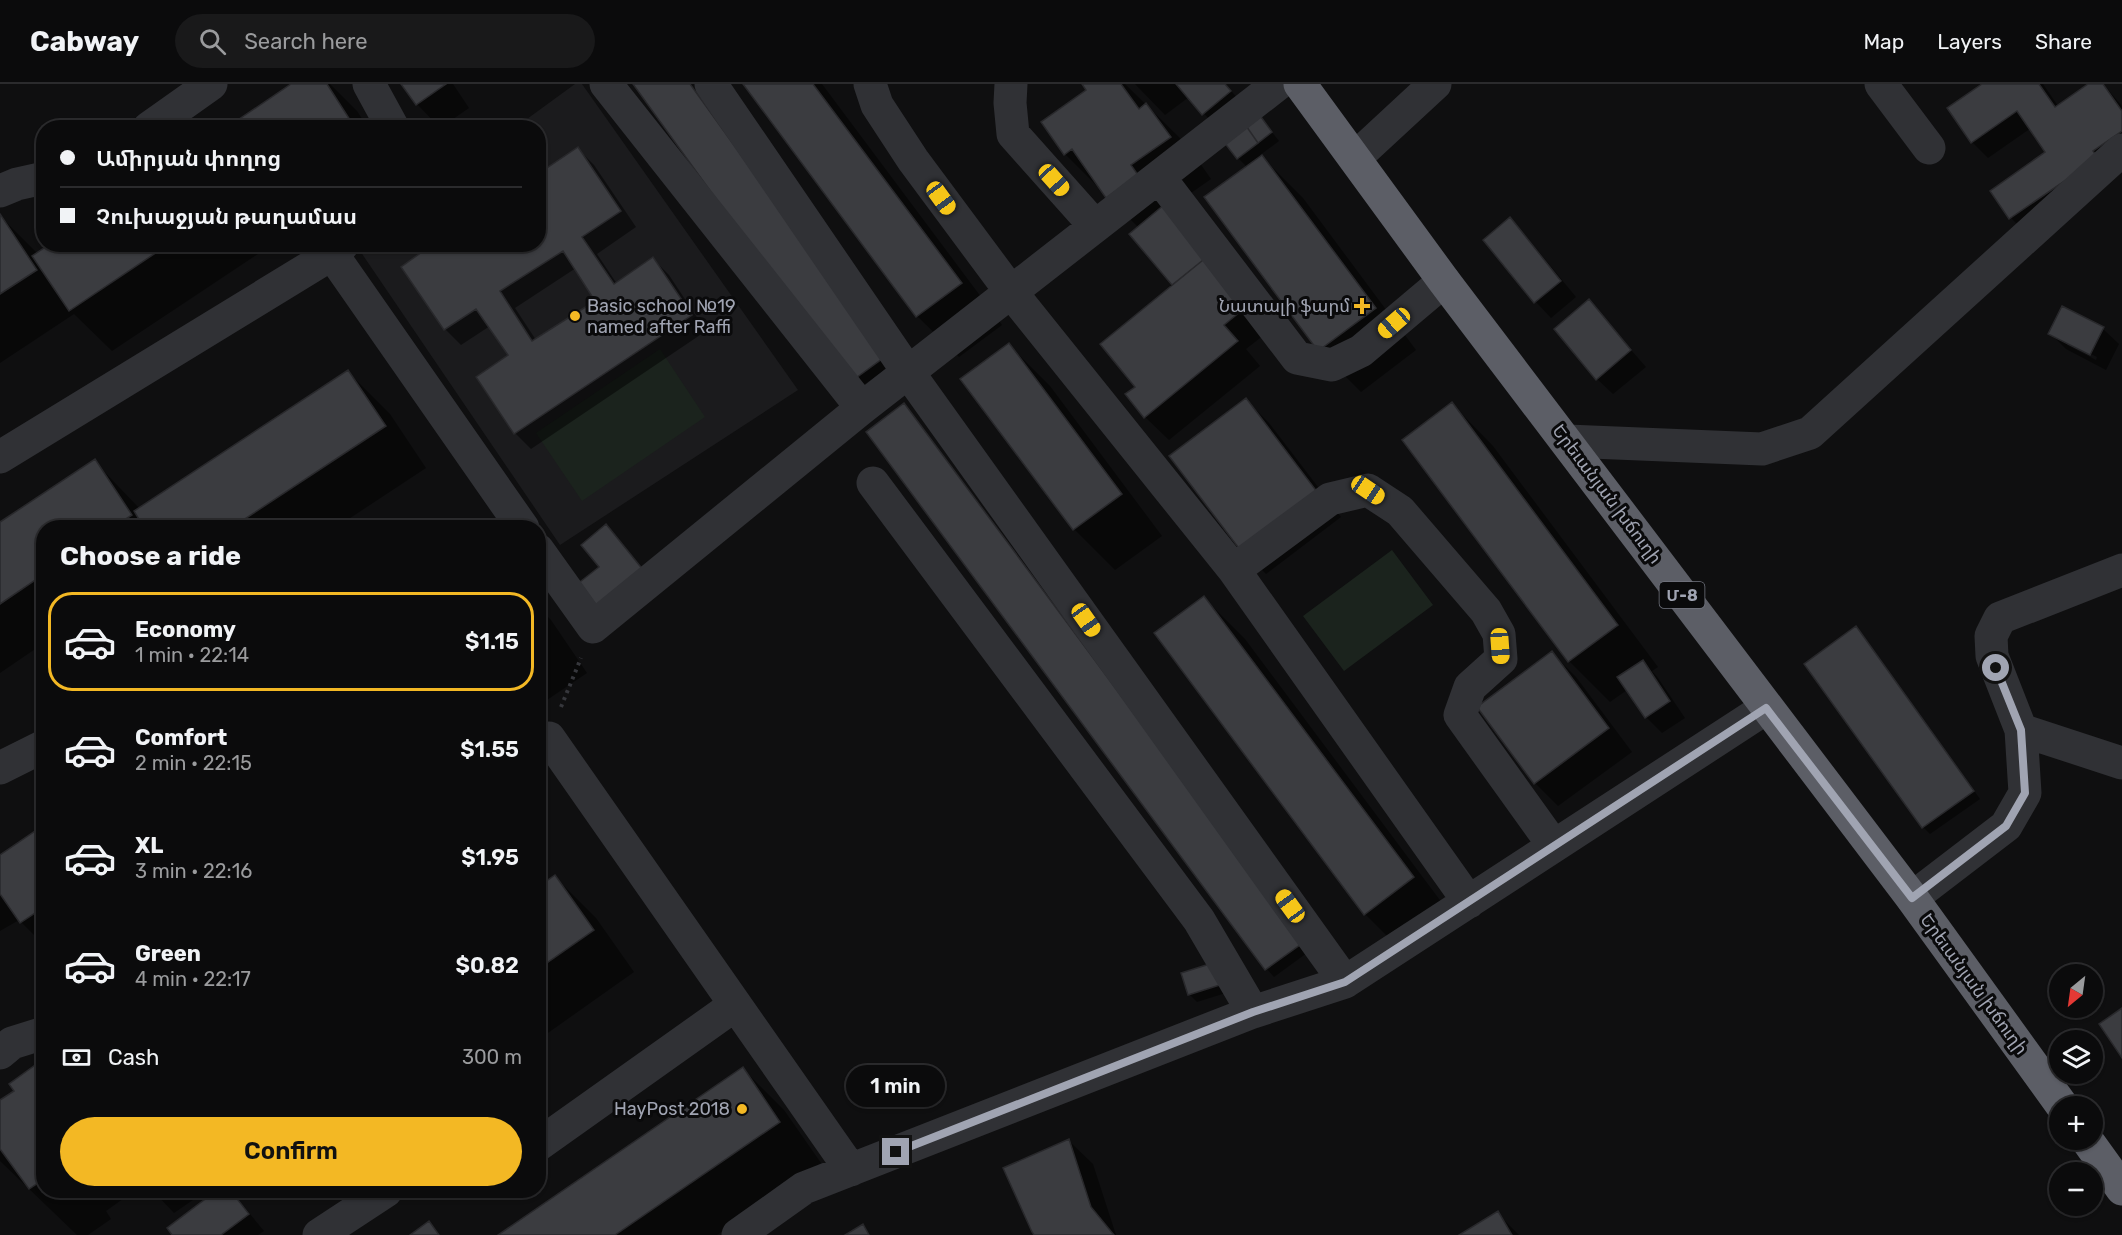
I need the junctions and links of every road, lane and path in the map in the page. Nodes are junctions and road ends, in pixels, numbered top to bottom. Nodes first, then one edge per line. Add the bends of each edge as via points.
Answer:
1 (211, 84) edge
2 (369, 84) edge
3 (606, 84) edge
4 (711, 84) edge
5 (870, 84) edge
6 (1011, 84) edge
7 (1278, 84) edge
8 (1300, 84) edge
9 (1435, 84) edge
10 (1881, 84) edge
11 (160, 120) edge
12 (389, 120) edge
13 (1929, 148) dead end
14 (2122, 150) edge
15 (1355, 158) junction
16 (1159, 177) junction
17 (36, 180) edge
18 (0, 191) edge
19 (1095, 226) junction
20 (333, 252) edge
21 (340, 252) edge
22 (1444, 281) junction
23 (1011, 292) junction
24 (908, 372) junction
25 (862, 408) junction
26 (1567, 441) junction
27 (0, 457) edge
28 (873, 483) dead end
29 (516, 520) edge
30 (546, 562) edge
31 (1234, 570) junction
32 (2122, 570) edge
33 (573, 678) dead end
34 (563, 701) dead end
35 (1766, 708) junction
36 (2021, 730) junction
37 (546, 740) edge
38 (36, 750) edge
39 (2122, 763) edge
40 (0, 768) edge
41 (1554, 846) junction
42 (1912, 898) junction
43 (1469, 902) junction
44 (1345, 982) junction
45 (735, 1005) junction
46 (1253, 1012) junction
47 (36, 1036) edge
48 (0, 1053) edge
49 (2055, 1096) edge
50 (546, 1139) edge
51 (2095, 1150) edge
52 (851, 1170) junction
53 (2121, 1185) edge
54 (375, 1198) edge
55 (319, 1235) edge
56 (738, 1235) edge

1 - 11 street
2 - 12 street
3 - 25 street
4 - 24 street
5 - 23 street via 877,105 913,160
6 - 19 street via 1013,134
7 - 16 street
8 - 15 highway, Երեւանյան խճուղի / Մ-8
9 - 15 street
10 - 13 street
14 - 26 street via 1810,433 1762,449
15 - 22 highway, Երեւանյան խճուղի / Մ-8
16 - 19 street
16 - 22 street via 1298,358 1332,365 1361,351
17 - 18 street
19 - 23 street
20 - 27 street
21 - 29 street
22 - 26 highway, Երեւանյան խճուղի / Մ-8
23 - 24 street
23 - 31 street
24 - 25 street
24 - 44 street
25 - 30 street via 593,627
26 - 35 highway, Երեւանյան խճուղի / Մ-8
28 - 46 street via 1199,920
31 - 41 street via 1330,499 1368,490 1400,512 1486,611 1499,634 1501,659 1470,687 1460,715
31 - 43 street
32 - 36 street via 2000,618 1991,636 1992,656
33 - 34 path
35 - 41 street
35 - 42 highway, Երեւանյան խճուղի / Մ-8
36 - 39 street
36 - 42 street via 2025,793 2006,826
37 - 45 street via 549,738
38 - 40 street
41 - 43 street
42 - 49 highway, Երեւանյան խճուղի / Մ-8
43 - 44 street
44 - 46 street
45 - 50 street
45 - 52 street
46 - 52 street
47 - 48 street via 12,1043
51 - 53 highway
52 - 56 street via 804,1188
54 - 55 street

